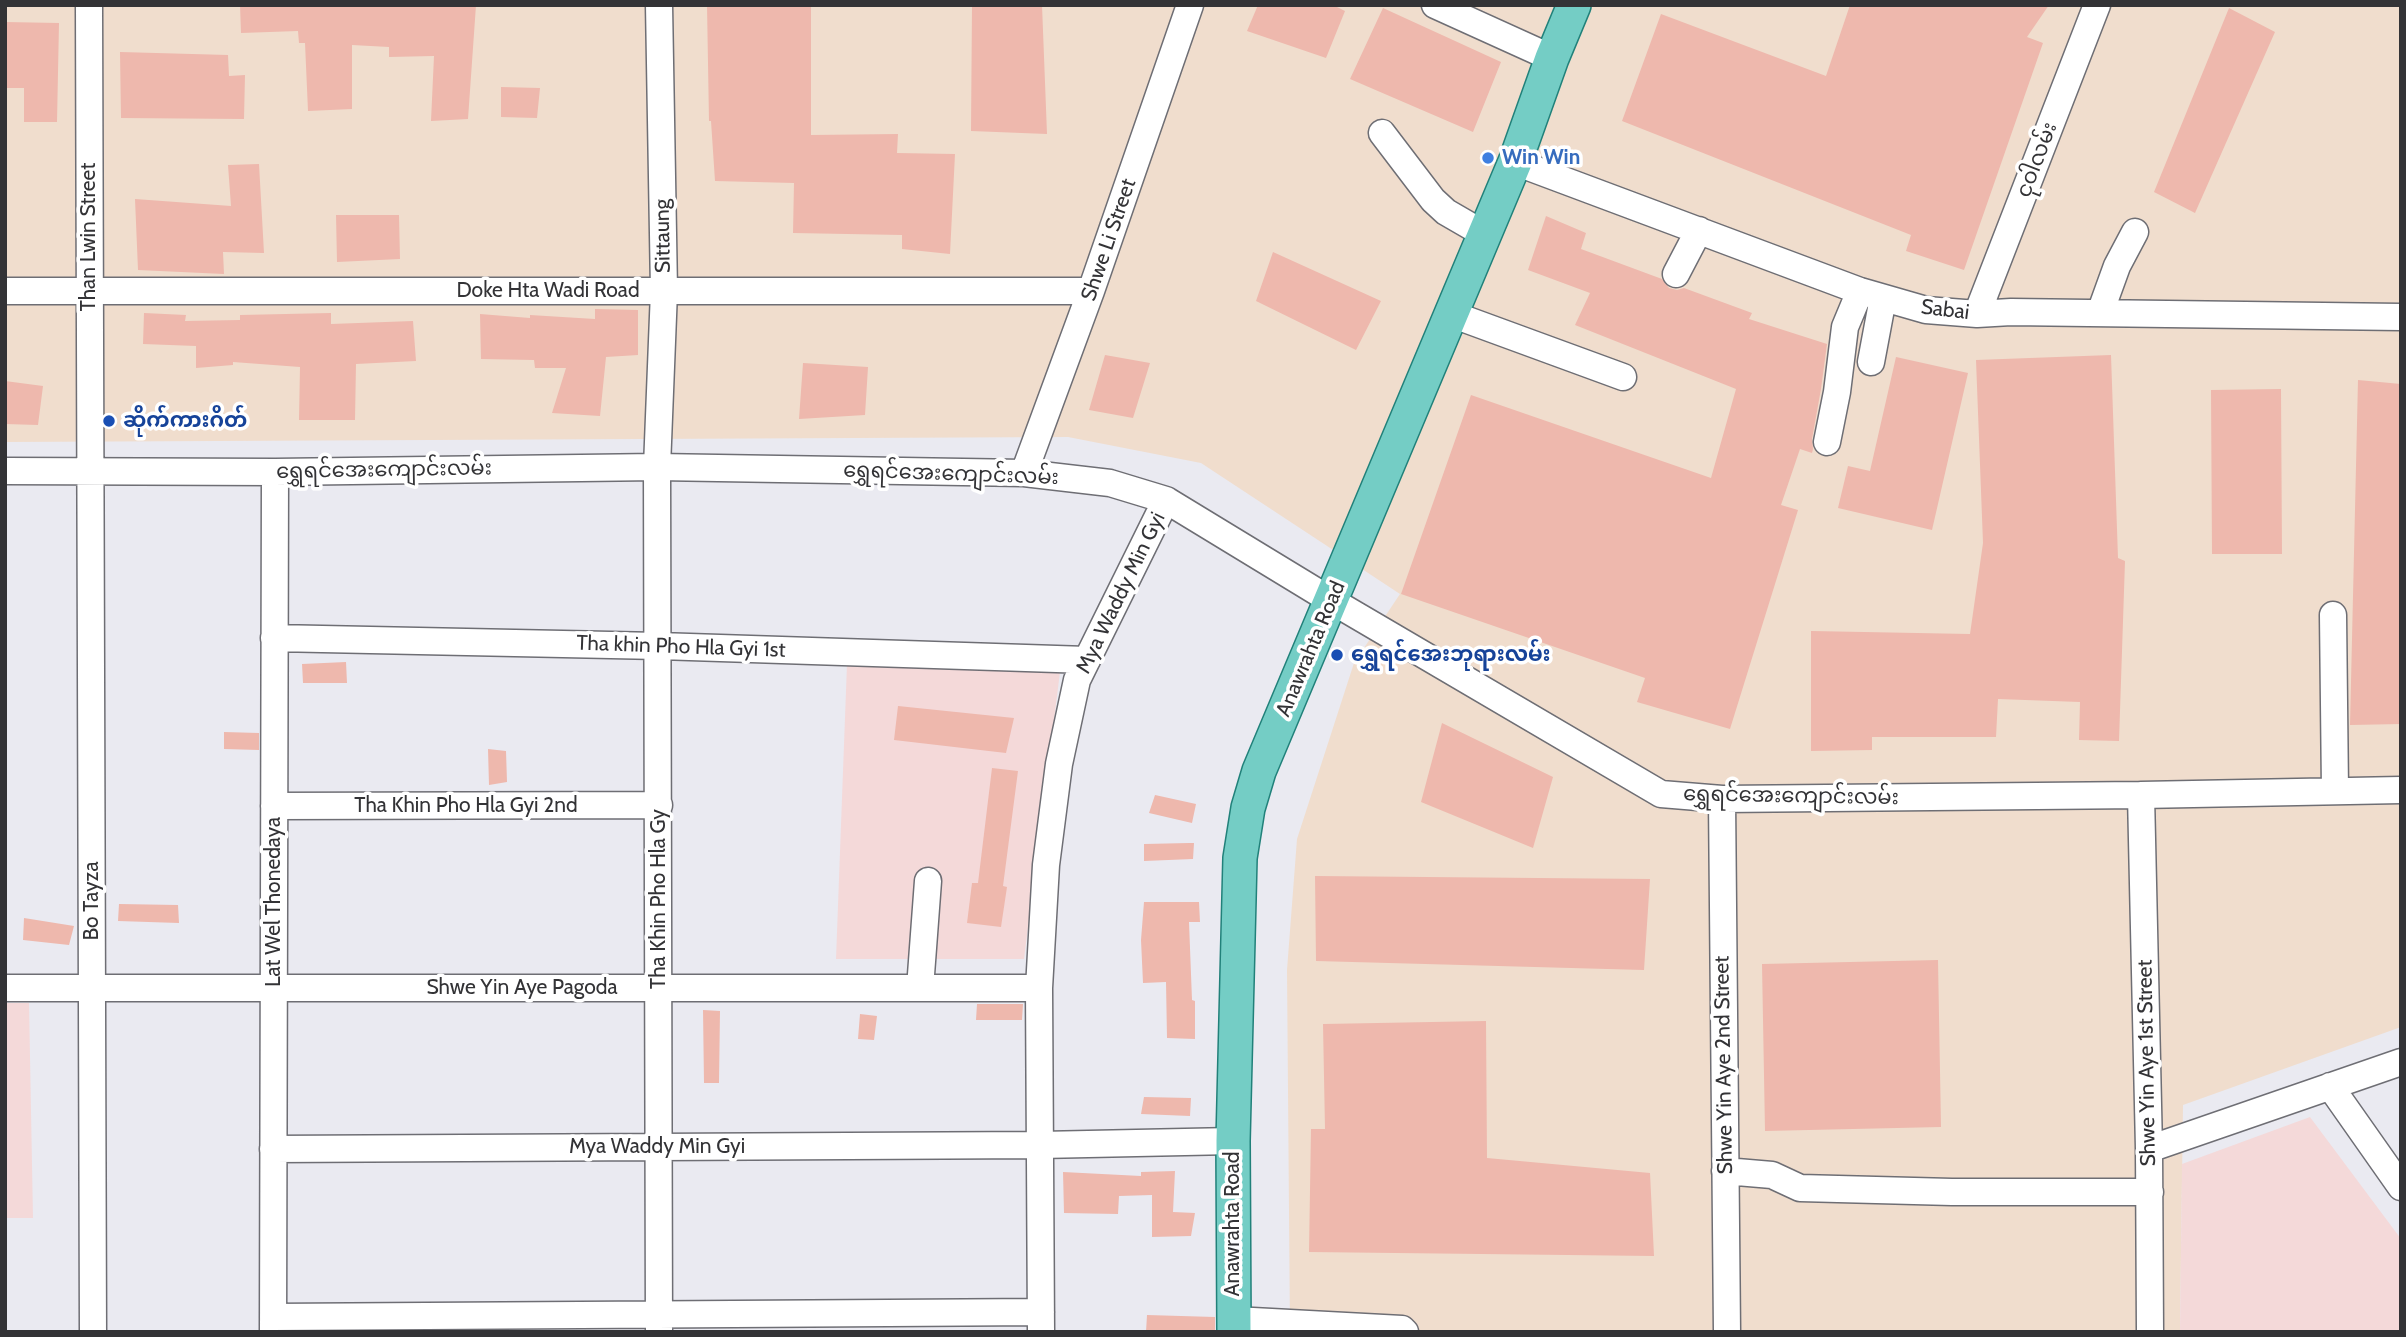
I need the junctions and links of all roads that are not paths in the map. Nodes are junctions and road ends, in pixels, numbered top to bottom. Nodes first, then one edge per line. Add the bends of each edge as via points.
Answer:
1 (89, 5) edge
2 (659, 5) edge
3 (1191, 5) edge
4 (1435, 5) edge
5 (1574, 5) edge
6 (2097, 5) edge
7 (1552, 58) junction
8 (1382, 133) dead end
9 (1515, 162) junction
10 (1699, 230) junction
11 (2135, 232) dead end
12 (1484, 234) junction
13 (1676, 274) dead end
14 (5, 291) edge
15 (89, 291) junction
16 (664, 291) junction
17 (1091, 291) junction
18 (1872, 295) junction
19 (2100, 313) junction
20 (1451, 314) junction
21 (1977, 314) junction
22 (2401, 317) edge
23 (1871, 362) dead end
24 (1623, 377) dead end
25 (1827, 442) dead end
26 (657, 467) junction
27 (91, 470) junction
28 (5, 471) edge
29 (275, 472) junction
30 (1024, 473) junction
31 (1166, 500) junction
32 (1332, 601) junction
33 (2333, 615) dead end
34 (274, 638) junction
35 (659, 646) junction
36 (1087, 660) junction
37 (2401, 790) edge
38 (2335, 791) junction
39 (2141, 795) junction
40 (1722, 799) junction
41 (659, 805) junction
42 (274, 806) junction
43 (928, 881) dead end
44 (5, 988) edge
45 (92, 988) junction
46 (274, 988) junction
47 (659, 988) junction
48 (920, 988) junction
49 (1039, 988) junction
50 (2401, 1062) edge
51 (2330, 1086) junction
52 (1233, 1141) junction
53 (1040, 1145) junction
54 (659, 1147) junction
55 (273, 1149) junction
56 (2149, 1149) junction
57 (1726, 1171) junction
58 (2401, 1187) edge
59 (2150, 1192) junction
60 (1041, 1322) edge
61 (659, 1323) edge
62 (273, 1324) edge
63 (1234, 1326) edge
64 (93, 1332) edge
65 (1405, 1332) edge
66 (1727, 1332) edge
67 (2150, 1332) edge

1 - 15 street, Than Lwin Street
2 - 16 street, Sittaung
3 - 17 street, Shwe Li Street
4 - 7 street
5 - 7 main road, Anawrahta Road
6 - 21 street, ငုဝါလမ်း
7 - 9 main road, Anawrahta Road
8 - 12 street via 1433,200
9 - 10 street, Sabai
9 - 12 main road, Anawrahta Road
10 - 13 street
10 - 18 street, Sabai
11 - 19 street
12 - 20 main road, Anawrahta Road
14 - 15 street, Doke Hta Wadi Road
15 - 16 street, Doke Hta Wadi Road
15 - 27 street, Than Lwin Street
16 - 17 street, Doke Hta Wadi Road
16 - 26 street, Sittaung
17 - 30 street, Shwe Li Street
18 - 21 street, Sabai via 1926,310
18 - 23 street
18 - 25 street via 1845,327
19 - 21 street, Sabai
19 - 22 street, Sabai
20 - 24 street
20 - 32 main road, Anawrahta Road
26 - 29 street, ရွှေရင်အေးကျောင်းလမ်း
26 - 30 street, ရွှေရင်အေးကျောင်းလမ်း
26 - 35 street, Tha Khin Pho Hla Gy
27 - 28 street, ရွှေရင်အေးကျောင်းလမ်း
27 - 29 street, ရွှေရင်အေးကျောင်းလမ်း
27 - 45 street, Bo Tayza
29 - 34 street, Lat Wel Thonedaya
30 - 31 street, ရွှေရင်အေးကျောင်းလမ်း via 1110,483
31 - 32 street, ရွှေရင်အေးကျောင်းလမ်း
31 - 36 street, Mya Waddy Min Gyi
32 - 40 street, ရွှေရင်အေးကျောင်းလမ်း via 1661,794
32 - 52 main road, Anawrahta Road via 1259,771 1248,808 1240,858
33 - 38 street
34 - 35 street, Tha khin Pho Hla Gyi 1st
34 - 42 street, Lat Wel Thonedaya
35 - 36 street, Tha khin Pho Hla Gyi 1st
35 - 41 street, Tha Khin Pho Hla Gy
36 - 49 street, Mya Waddy Min Gyi via 1077,680 1059,764 1046,865
37 - 38 street, ရွှေရင်အေးကျောင်းလမ်း
38 - 39 street, ရွှေရင်အေးကျောင်းလမ်း
39 - 40 street, ရွှေရင်အေးကျောင်းလမ်း
39 - 56 street, Shwe Yin Aye 1st Street
40 - 57 street, Shwe Yin Aye 2nd Street
41 - 42 street, Tha Khin Pho Hla Gyi 2nd
41 - 47 street, Tha Khin Pho Hla Gy
42 - 46 street, Lat Wel Thonedaya
43 - 48 street
44 - 45 street, Shwe Yin Aye Pagoda
45 - 46 street, Shwe Yin Aye Pagoda
45 - 64 street, Bo Tayza
46 - 47 street, Shwe Yin Aye Pagoda
46 - 55 street, Lat Wel Thonedaya
47 - 48 street, Shwe Yin Aye Pagoda
47 - 54 street, Tha Khin Pho Hla Gy
48 - 49 street, Shwe Yin Aye Pagoda
49 - 53 street, Mya Waddy Min Gyi
50 - 51 street
51 - 56 street
51 - 58 street
52 - 53 street, Mya Waddy Min Gyi
52 - 63 main road, Anawrahta Road
53 - 54 street, Mya Waddy Min Gyi
53 - 60 street, Mya Waddy Min Gyi
54 - 55 street, Mya Waddy Min Gyi
54 - 61 street, Tha Khin Pho Hla Gy
55 - 62 street, Lat Wel Thonedaya
56 - 59 street, Shwe Yin Aye 1st Street
57 - 59 street via 1772,1175 1800,1188
57 - 66 street, Shwe Yin Aye 2nd Street
59 - 67 street, Shwe Yin Aye 1st Street
60 - 61 street
61 - 62 street
63 - 65 street

